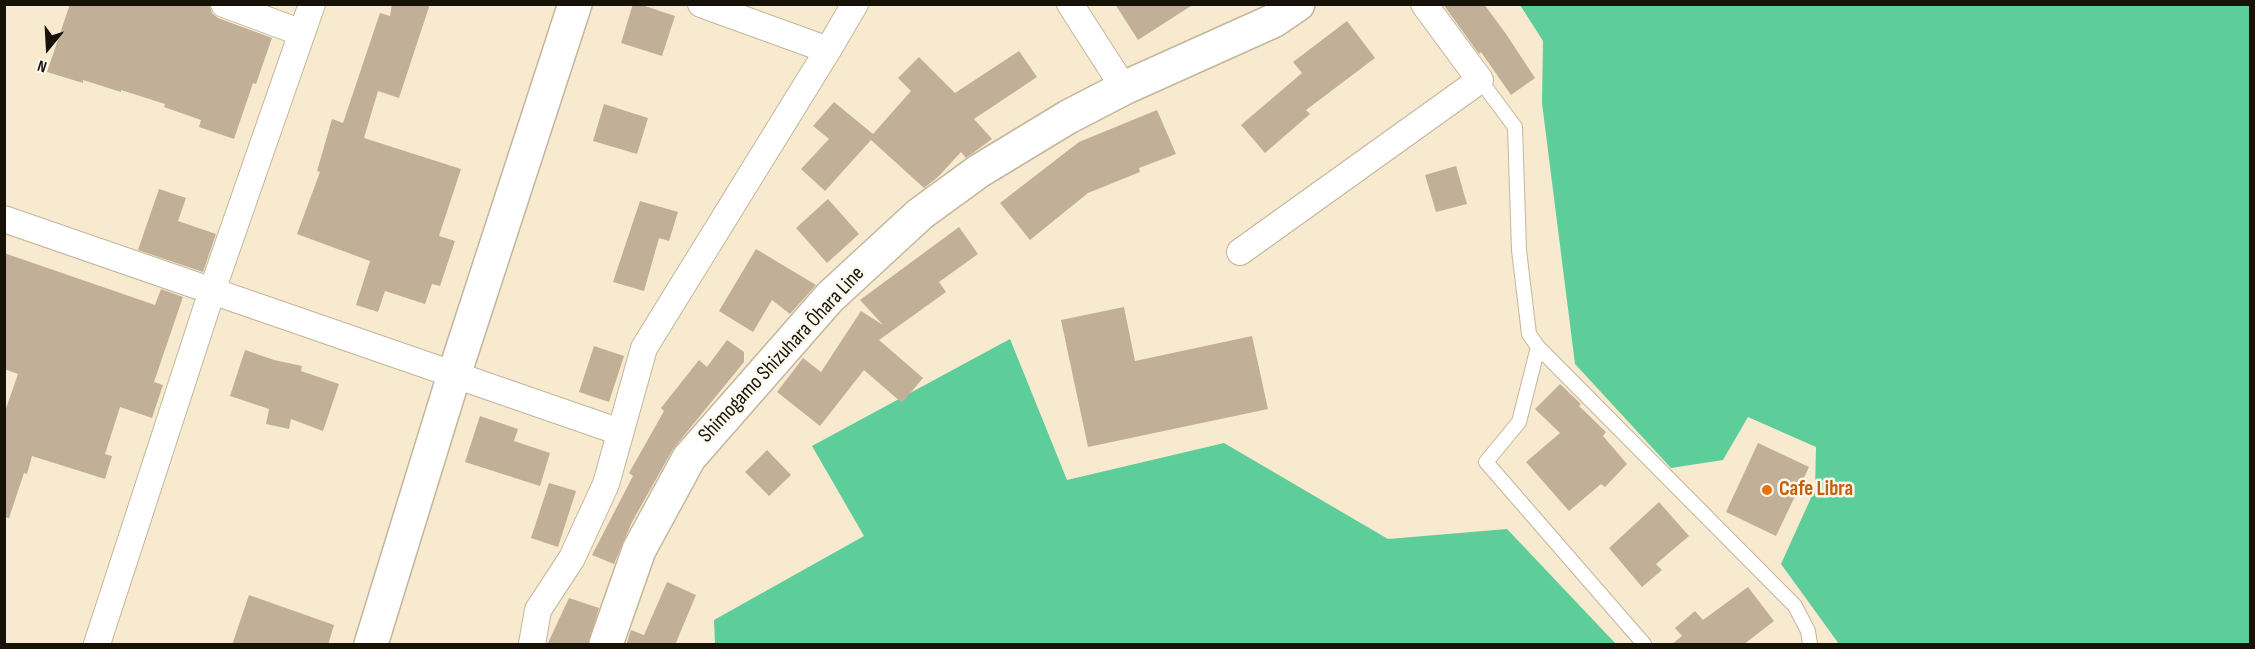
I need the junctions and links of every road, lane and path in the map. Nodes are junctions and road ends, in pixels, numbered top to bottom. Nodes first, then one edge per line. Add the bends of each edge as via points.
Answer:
1 (224, 4) edge
2 (312, 4) edge
3 (575, 4) edge
4 (700, 4) edge
5 (855, 4) edge
6 (1070, 4) edge
7 (1298, 4) edge
8 (1424, 4) edge
9 (302, 33) junction
10 (828, 50) junction
11 (1480, 80) junction
12 (1124, 88) junction
13 (4, 219) edge
14 (1240, 252) dead end
15 (212, 291) junction
16 (1538, 347) junction
17 (454, 375) junction
18 (620, 432) junction
19 (97, 645) edge
20 (371, 645) edge
21 (532, 645) edge
22 (606, 645) edge
23 (1644, 645) edge
24 (1810, 645) edge

1 - 9 street
2 - 9 street
3 - 17 main road
4 - 10 street
5 - 10 street
6 - 12 street
7 - 12 main road, Shimogamo Shizuhara Ōhara Line via 1273,21
8 - 11 street
9 - 15 street
10 - 18 street via 644,348
11 - 14 street
11 - 16 lane via 1515,127 1519,250 1529,334
12 - 22 main road, Shimogamo Shizuhara Ōhara Line via 979,171 920,214 830,297 688,458 639,550
13 - 15 street
15 - 17 street
15 - 19 street
16 - 23 lane via 1519,422 1486,462
16 - 24 lane via 1795,606 1808,631
17 - 18 street
17 - 20 main road
18 - 21 street via 606,484 572,558 538,610

